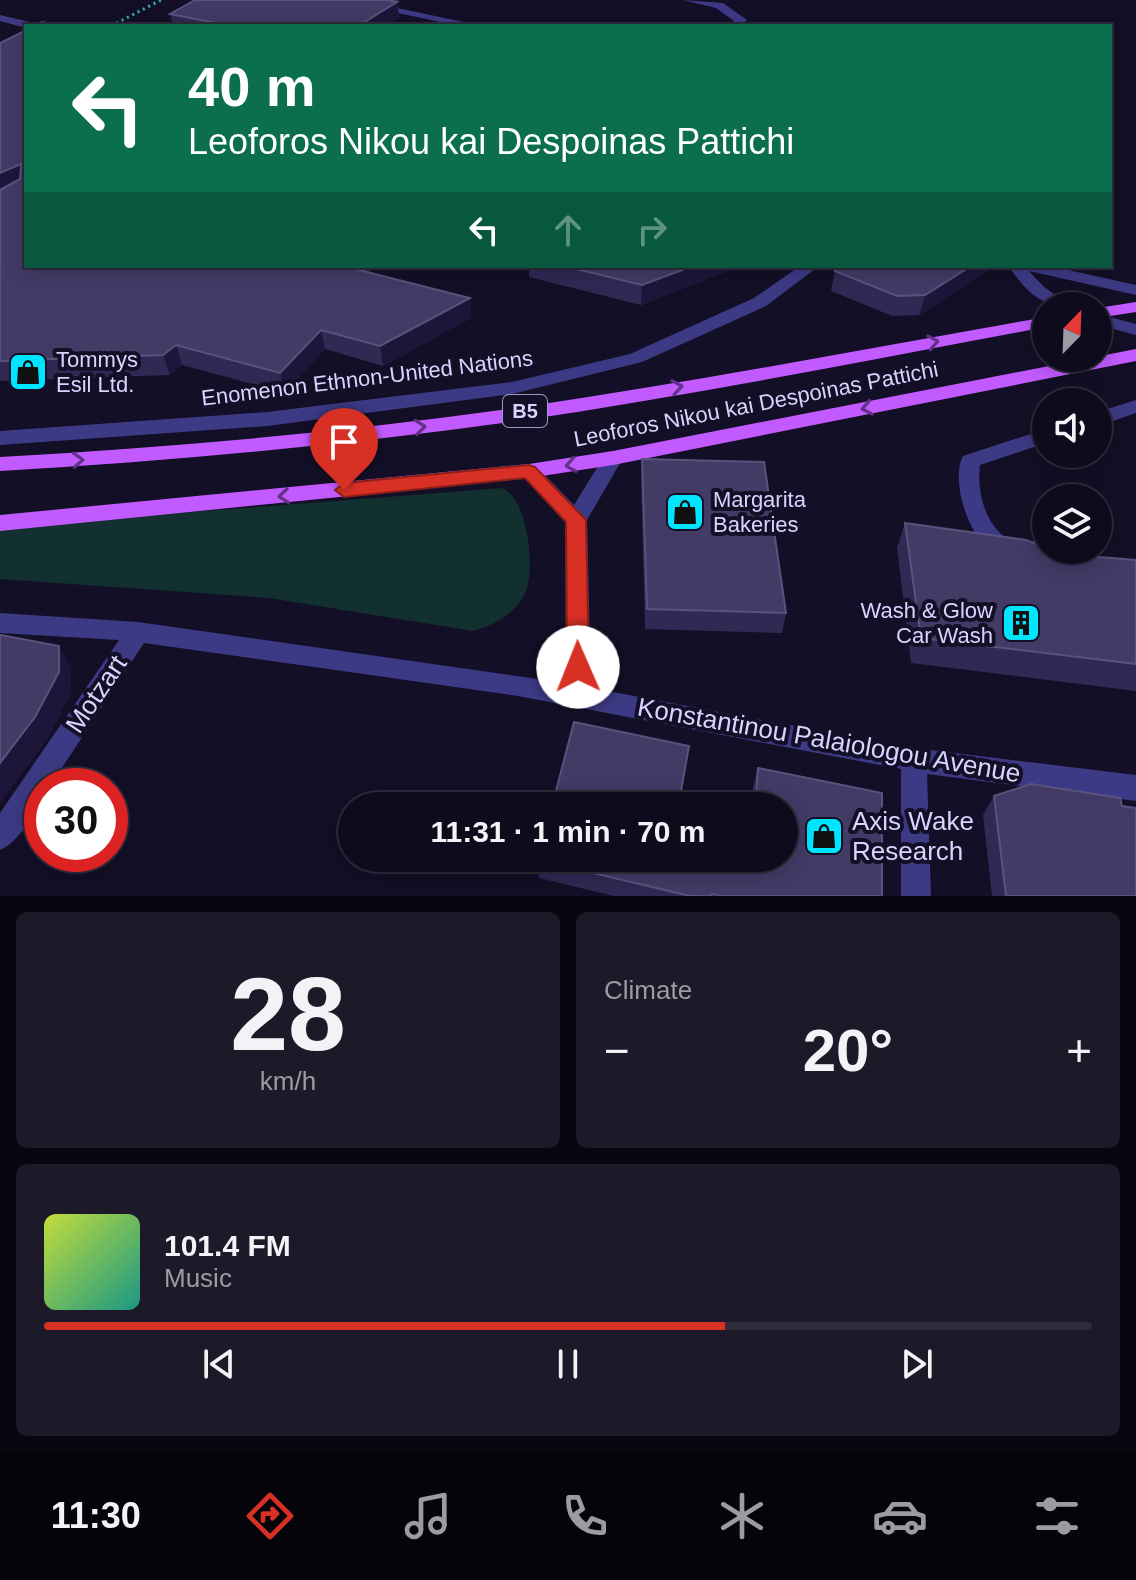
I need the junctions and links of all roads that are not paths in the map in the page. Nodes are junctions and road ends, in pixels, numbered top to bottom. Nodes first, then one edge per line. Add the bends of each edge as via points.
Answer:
1 (342, 0) edge
2 (688, 0) edge
3 (0, 18) edge
4 (26, 24) edge
5 (467, 24) edge
6 (738, 24) edge
7 (808, 268) edge
8 (1018, 268) edge
9 (1037, 268) edge
10 (1136, 290) edge
11 (1040, 292) edge
12 (1136, 307) edge
13 (1112, 313) edge
14 (1112, 321) edge
15 (1032, 325) edge
16 (1136, 330) edge
17 (1136, 355) edge
18 (1136, 406) edge
19 (1112, 414) edge
20 (0, 438) edge
21 (1032, 441) edge
22 (613, 458) junction
23 (0, 464) edge
24 (529, 471) junction
25 (576, 520) junction
26 (0, 523) edge
27 (1032, 563) edge
28 (0, 623) edge
29 (138, 632) junction
30 (579, 697) junction
31 (914, 760) junction
32 (1136, 788) edge
33 (0, 837) edge
34 (916, 896) edge

1 - 5 street
2 - 6 street via 719,5 741,20
3 - 4 street
7 - 20 street, Enomenon Ethnon-United Nations via 760,302 636,358 512,388 267,419
8 - 11 street
9 - 10 street
12 - 13 main road
14 - 16 street
23 -> 15 main road, Leoforos Nikou kai Despoinas Pattichi / B5 via 143,457 445,424
17 -> 22 main road, Leoforos Nikou kai Despoinas Pattichi
18 - 19 street
21 - 27 street via 970,461 967,479 980,523 1000,547
22 -> 24 main road, Leoforos Nikou kai Despoinas Pattichi
22 - 25 street
24 - 25 street
24 -> 26 main road, Leoforos Nikou kai Despoinas Pattichi
25 - 30 street
28 - 29 street, Konstantinou Palaiologou Avenue
29 - 30 street, Konstantinou Palaiologou Avenue
29 - 33 street, Motzart
30 - 31 street, Konstantinou Palaiologou Avenue
31 - 32 street, Konstantinou Palaiologou Avenue
31 - 34 street

